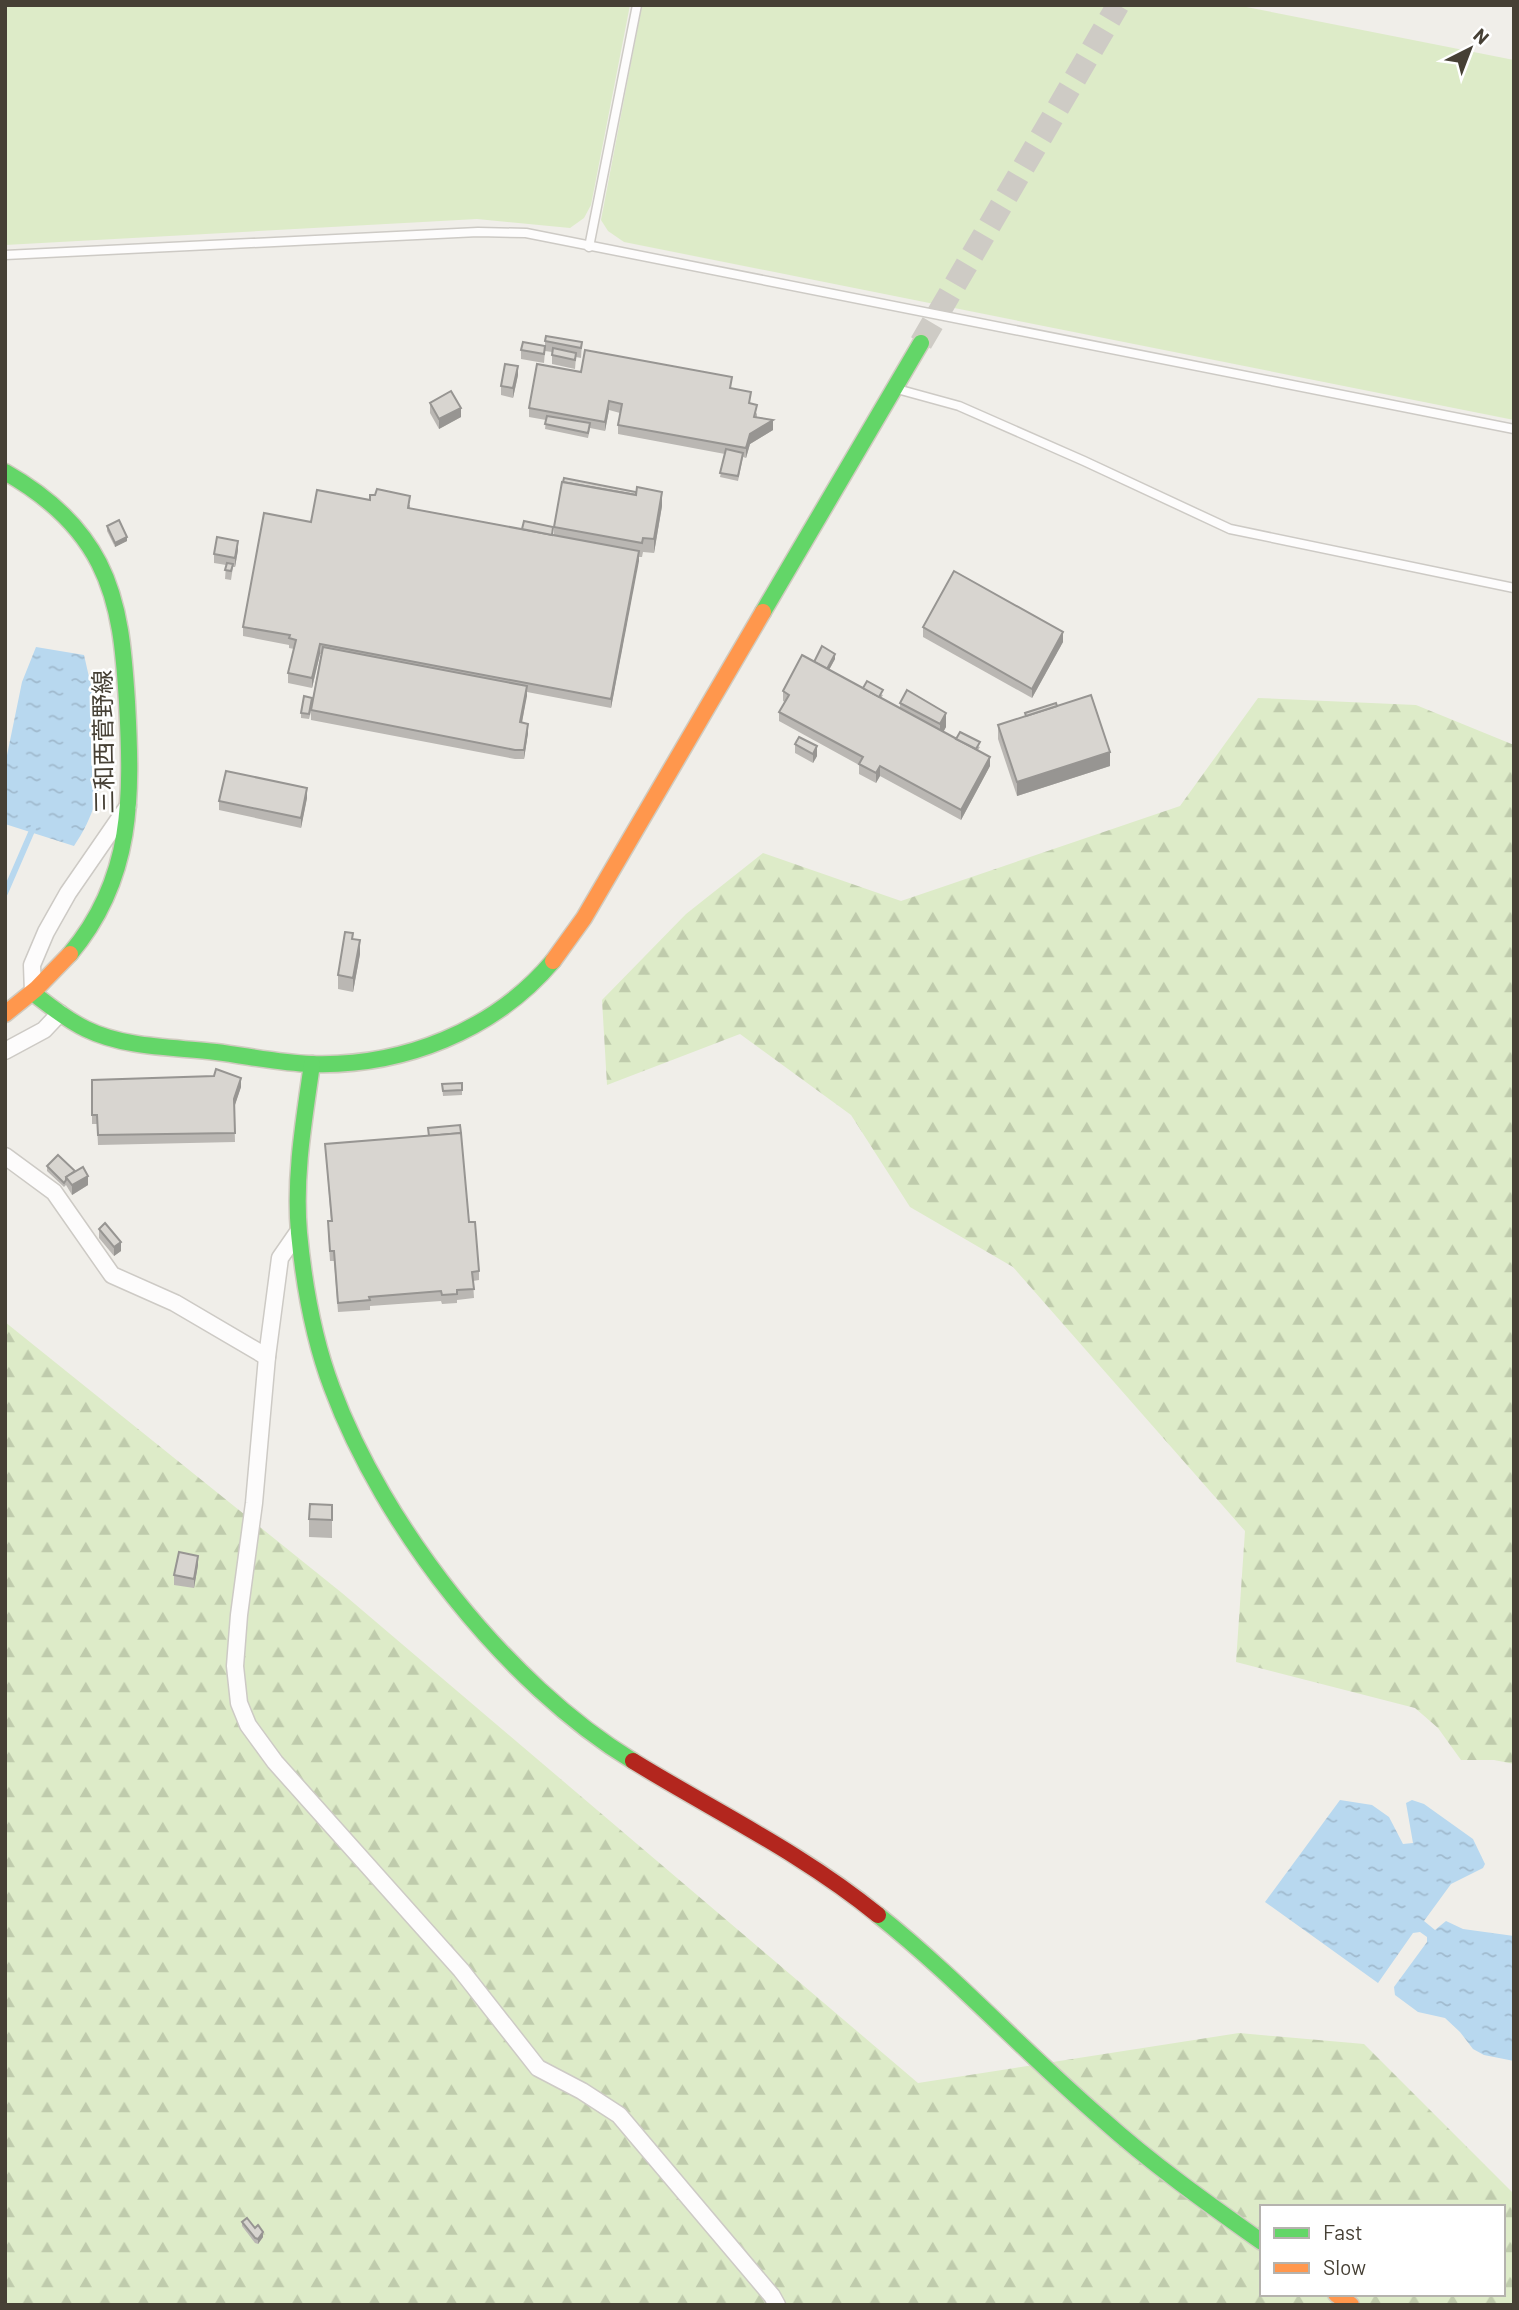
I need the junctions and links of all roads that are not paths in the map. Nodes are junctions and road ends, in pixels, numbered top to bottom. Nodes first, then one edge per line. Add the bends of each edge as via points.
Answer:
1 (637, 5) edge
2 (589, 247) junction
3 (5, 255) edge
4 (921, 343) tunnel mouth
5 (894, 389) junction
6 (1514, 429) edge
7 (5, 472) edge
8 (1514, 588) edge
9 (131, 802) junction
10 (33, 993) junction
11 (60, 1013) junction
12 (5, 1014) edge
13 (5, 1051) edge
14 (312, 1064) junction
15 (5, 1156) edge
16 (298, 1231) junction
17 (267, 1357) junction
18 (1260, 2241) edge
19 (777, 2305) edge

1 - 2 lane
2 - 3 lane via 526,233 478,232
2 - 6 lane
4 - 5 street
5 - 8 lane via 960,406 1230,529
5 - 14 street via 563,950 531,984 474,1026 412,1052 364,1062
7 - 9 street, 三和西菅野線 via 64,513 106,577 123,641
9 - 10 street via 46,932 32,965
9 - 10 street, 三和西菅野線 via 120,864 107,897 65,960
10 - 11 street
10 - 12 street, 三和西菅野線
11 - 13 street via 44,1030
11 - 14 street via 95,1033 130,1041
14 - 16 street via 300,1149
15 - 17 street via 54,1192 112,1275 175,1303
16 - 17 street via 280,1258
16 - 18 street via 310,1312 347,1431 391,1510 523,1677 597,1738 836,1881 1100,2118
17 - 19 street via 235,1666 239,1703 248,1725 275,1762 461,1970 538,2068 620,2115

